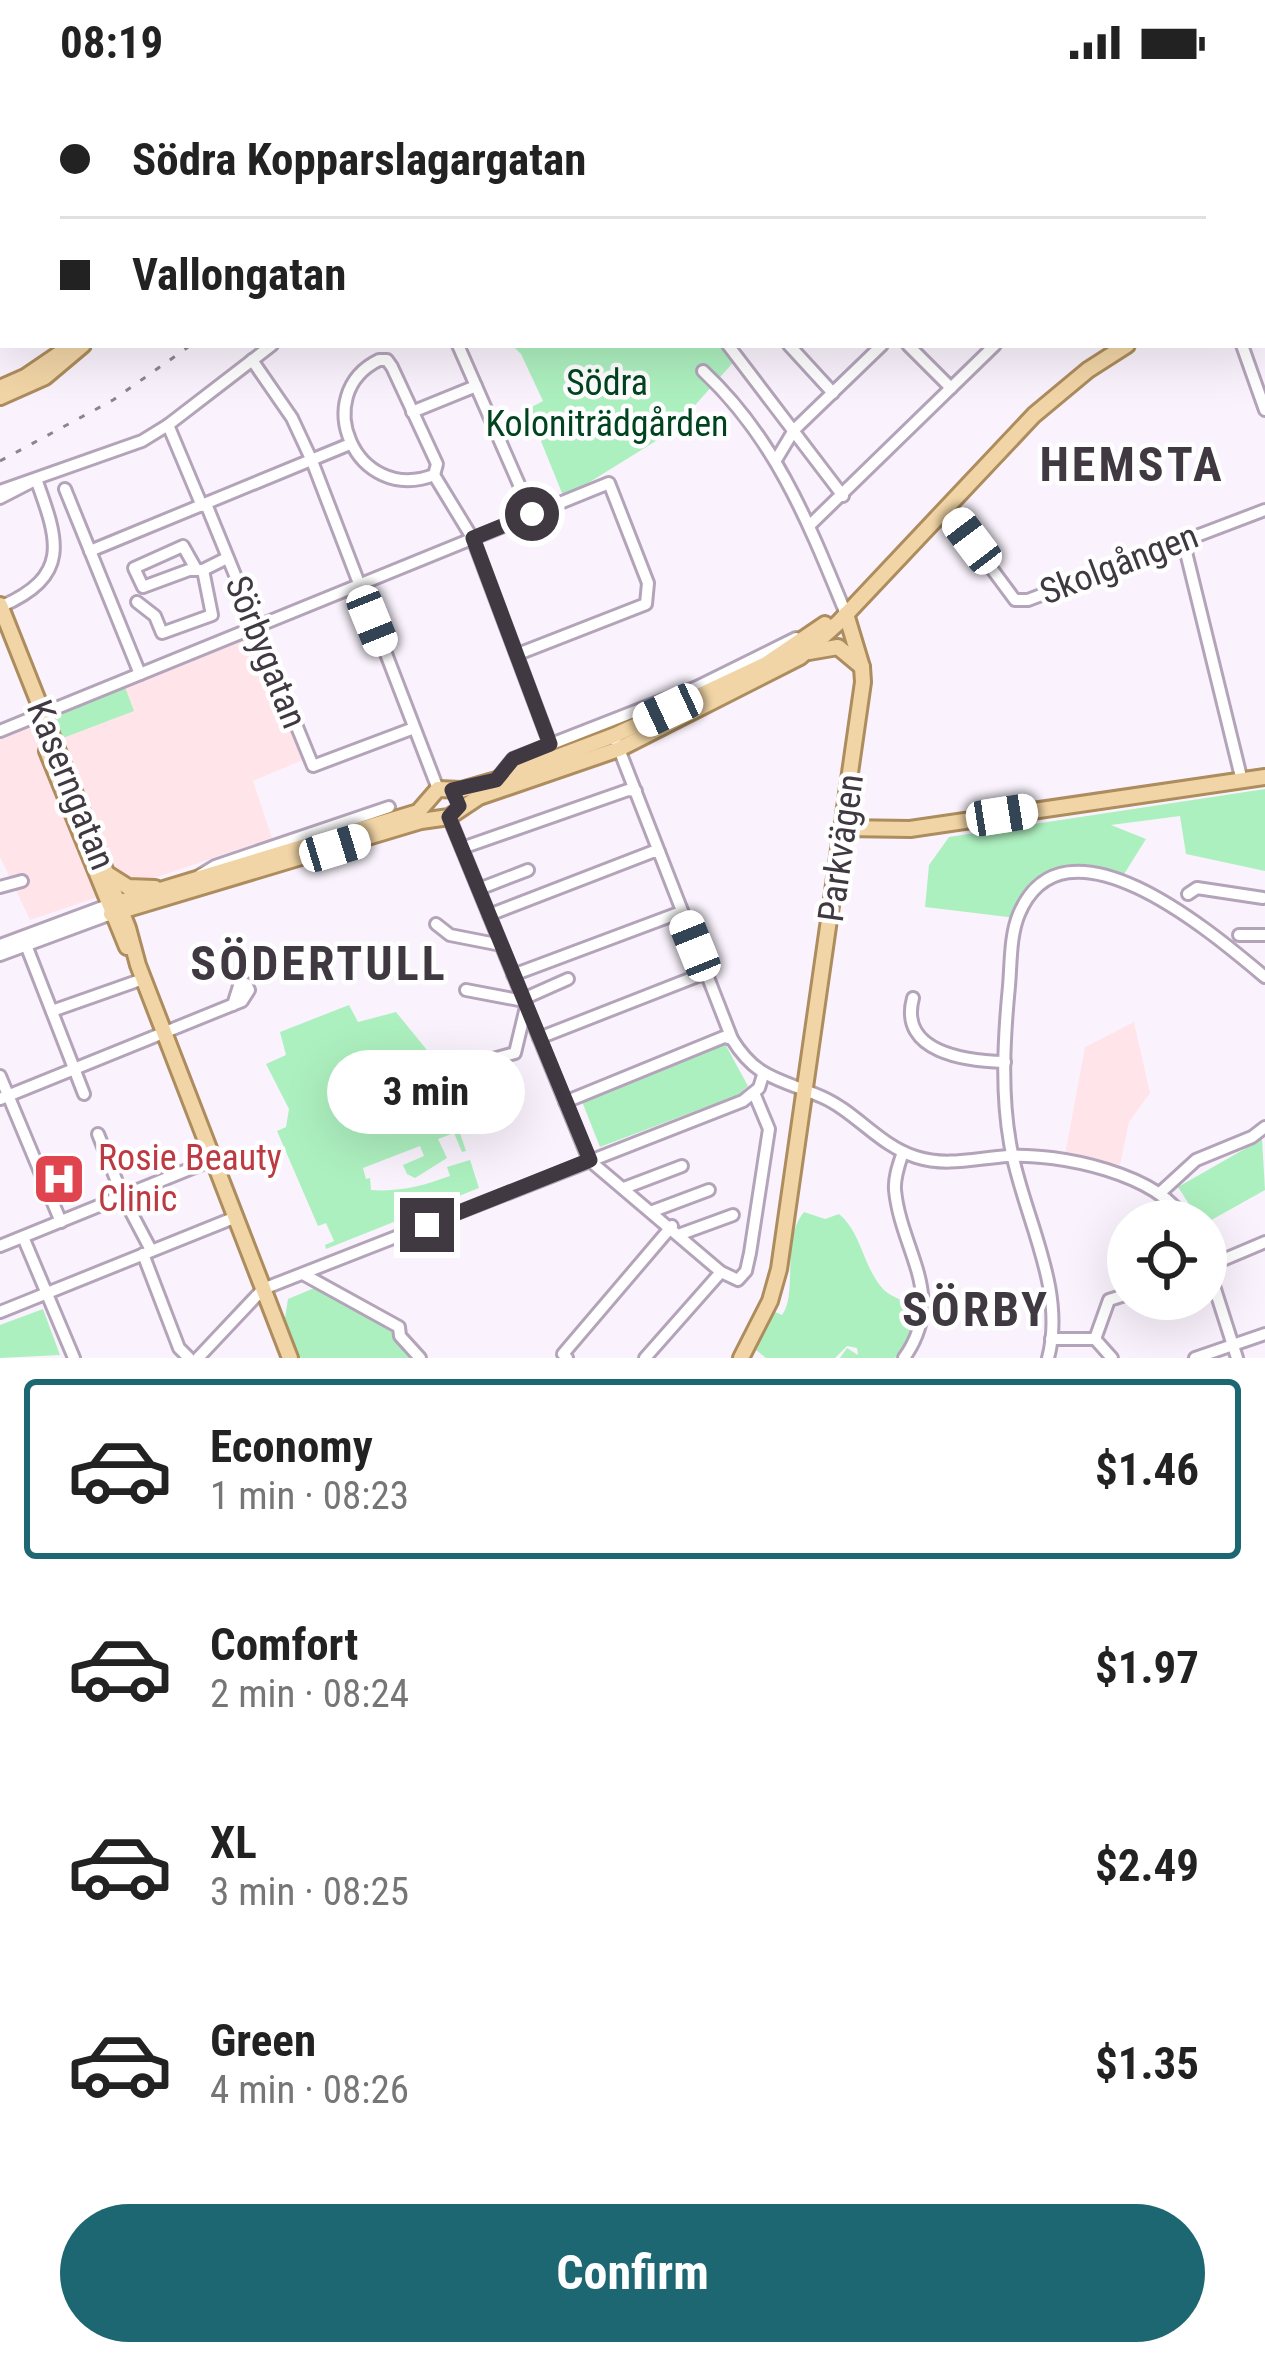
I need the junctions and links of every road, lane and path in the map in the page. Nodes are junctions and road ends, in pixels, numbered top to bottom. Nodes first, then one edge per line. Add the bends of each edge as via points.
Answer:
1 (44, 348) edge
2 (69, 348) edge
3 (78, 348) edge
4 (268, 348) edge
5 (376, 348) edge
6 (459, 348) edge
7 (730, 348) edge
8 (792, 348) edge
9 (879, 348) edge
10 (911, 348) edge
11 (992, 348) edge
12 (1122, 348) edge
13 (1243, 348) edge
14 (252, 360) junction
15 (380, 360) junction
16 (56, 363) junction
17 (703, 371) dead end
18 (476, 386) junction
19 (0, 388) edge
20 (951, 388) junction
21 (833, 393) junction
22 (0, 398) edge
23 (1265, 410) edge
24 (412, 412) junction
25 (168, 425) junction
26 (794, 430) junction
27 (350, 444) junction
28 (776, 460) junction
29 (312, 461) junction
30 (434, 475) junction
31 (36, 479) junction
32 (65, 489) dead end
33 (0, 494) edge
34 (843, 496) junction
35 (204, 505) junction
36 (946, 507) junction
37 (1265, 511) edge
38 (532, 514) junction
39 (810, 525) junction
40 (473, 538) junction
41 (1183, 540) junction
42 (90, 551) junction
43 (227, 558) junction
44 (199, 570) junction
45 (358, 585) junction
46 (143, 587) junction
47 (136, 602) junction
48 (0, 606) edge
49 (114, 610) junction
50 (846, 614) junction
51 (256, 626) junction
52 (0, 628) edge
53 (811, 634) junction
54 (518, 654) junction
55 (804, 654) junction
56 (862, 667) junction
57 (140, 674) junction
58 (39, 715) junction
59 (414, 728) junction
60 (0, 730) edge
61 (617, 742) junction
62 (550, 744) junction
63 (1265, 777) edge
64 (496, 780) junction
65 (1242, 781) junction
66 (636, 791) junction
67 (440, 794) junction
68 (389, 807) dead end
69 (448, 814) junction
70 (843, 828) junction
71 (463, 848) junction
72 (659, 852) junction
73 (102, 865) junction
74 (529, 870) dead end
75 (22, 881) dead end
76 (184, 884) junction
77 (0, 885) edge
78 (479, 889) junction
79 (1188, 894) dead end
80 (1263, 898) edge
81 (115, 909) junction
82 (489, 915) junction
83 (683, 915) junction
84 (436, 924) dead end
85 (1239, 935) dead end
86 (1265, 935) edge
87 (0, 945) edge
88 (26, 945) junction
89 (501, 945) junction
90 (0, 956) edge
91 (140, 972) junction
92 (513, 975) junction
93 (707, 976) junction
94 (1265, 977) edge
95 (568, 980) dead end
96 (466, 990) dead end
97 (913, 998) dead end
98 (524, 1002) junction
99 (233, 1005) dead end
100 (52, 1011) junction
101 (164, 1032) junction
102 (539, 1038) junction
103 (732, 1039) junction
104 (493, 1059) dead end
105 (1004, 1062) junction
106 (73, 1072) junction
107 (0, 1076) edge
108 (763, 1076) junction
109 (806, 1091) junction
110 (754, 1093) junction
111 (84, 1094) dead end
112 (4, 1098) edge
113 (566, 1102) junction
114 (1265, 1127) edge
115 (98, 1134) dead end
116 (903, 1152) junction
117 (1012, 1156) junction
118 (590, 1160) junction
119 (202, 1164) dead end
120 (682, 1166) dead end
121 (624, 1188) junction
122 (709, 1190) dead end
123 (1161, 1192) junction
124 (123, 1196) junction
125 (1168, 1200) edge
126 (653, 1211) junction
127 (733, 1215) dead end
128 (236, 1216) junction
129 (61, 1222) junction
130 (676, 1230) junction
131 (23, 1237) junction
132 (1265, 1242) edge
133 (0, 1246) edge
134 (147, 1252) junction
135 (1227, 1257) edge
136 (721, 1272) junction
137 (303, 1274) junction
138 (263, 1289) junction
139 (47, 1293) junction
140 (1107, 1306) edge
141 (0, 1312) edge
142 (1225, 1320) edge
143 (1265, 1334) edge
144 (1052, 1339) junction
145 (1095, 1339) junction
146 (1236, 1352) edge
147 (565, 1356) edge
148 (74, 1358) edge
149 (194, 1358) edge
150 (290, 1358) edge
151 (421, 1358) edge
152 (646, 1358) edge
153 (741, 1358) edge
154 (904, 1358) edge
155 (1048, 1358) edge
156 (1112, 1358) edge
157 (1195, 1358) edge

1 - 16 main road
2 - 16 main road
3 - 16 main road
4 - 14 street
5 - 15 street
6 - 18 street
7 - 26 street
8 - 21 street
9 - 21 street
10 - 20 street
11 - 20 street
12 - 36 main road via 1034,415
13 - 23 street
14 - 25 street
14 - 29 street
15 - 24 street via 392,367
15 - 27 street via 351,389
16 - 19 main road
16 - 22 main road
17 - 28 street, Parkvägen
18 - 24 street
18 - 38 street
20 - 34 street
21 - 26 street
24 - 30 street via 437,464
25 - 31 street
25 - 35 street, Sörbygatan
26 - 28 street
26 - 34 street
27 - 29 street
27 - 30 street via 383,476
28 - 39 street, Parkvägen
29 - 35 street
29 - 45 street
30 - 40 street
31 - 33 street
31 - 48 street, Kaserngatan via 53,526 52,564 33,591
32 - 42 street
34 - 39 street
35 - 42 street
35 - 43 street, Sörbygatan
36 - 41 street, Skolgången via 1016,600
36 - 50 main road
37 - 41 street, Skolgången
38 - 40 street
38 - 54 street via 609,483 648,597 638,608
39 - 50 street, Parkvägen
40 - 45 street
40 - 54 street
41 - 65 street
42 - 49 street
43 - 44 street
43 - 51 street, Sörbygatan
44 - 46 street
44 - 46 street via 180,547 136,564
44 - 47 street via 212,615 162,633
45 - 51 street
45 - 59 street
46 - 47 street
47 - 49 street
48 - 58 main road, Kaserngatan
49 - 57 street
50 - 53 main road
50 - 55 main road
50 - 56 main road, Parkvägen
51 - 57 street
51 - 59 street, Sörbygatan via 313,766
52 - 58 main road, Kaserngatan
53 - 61 main road
53 - 62 street
54 - 62 street
55 - 56 main road via 838,647
55 - 61 main road
56 - 70 main road, Parkvägen
57 - 58 street
58 - 60 street
58 - 73 main road, Kaserngatan
58 - 81 main road, Kaserngatan
59 - 67 street
61 - 64 main road
61 - 66 street
61 - 69 main road
62 - 64 street via 513,759
63 - 65 main road
64 - 67 main road
65 - 70 main road via 910,830
66 - 71 street
66 - 72 street
67 - 69 main road
67 - 69 main road via 459,800
67 - 76 main road via 418,812
68 - 76 street
69 - 71 street
69 - 81 main road
70 - 109 main road, Parkvägen
71 - 78 street
72 - 82 street
72 - 83 street
73 - 76 main road via 128,886
73 - 81 main road, Kaserngatan
74 - 78 street
75 - 77 street
76 - 81 main road
78 - 82 street
79 - 80 street via 1197,888
81 - 87 street
81 - 88 street
81 - 91 main road, Kaserngatan
82 - 89 street
83 - 92 street
83 - 93 street
84 - 89 street via 450,935
85 - 86 street
88 - 90 street
88 - 100 street
89 - 92 street
91 - 100 street
91 - 101 main road, Kaserngatan
92 - 98 street
93 - 102 street
93 - 103 street
94 - 105 street via 1141,887 1086,872 1050,880 1016,918
95 - 98 street
96 - 98 street
97 - 105 street via 911,1016 925,1043 953,1058
98 - 102 street
98 - 104 street via 515,1053
99 - 101 street
100 - 106 street
101 - 106 street
101 - 128 main road, Kaserngatan
102 - 113 street
103 - 108 street
103 - 113 street
105 - 117 street
106 - 111 street
106 - 112 street
107 - 112 street
108 - 109 street
108 - 110 street
109 - 116 street
109 - 153 main road, Parkvägen via 779,1269
110 - 118 street
110 - 136 street via 769,1129 750,1253 739,1280
112 - 129 street
113 - 118 street
114 - 123 street via 1196,1160
115 - 124 street
116 - 117 street via 950,1162
116 - 154 street via 895,1191 922,1293 917,1340
117 - 123 street via 1088,1166
117 - 144 street via 1051,1301
118 - 121 street
118 - 137 street
119 - 124 street
120 - 121 street
121 - 126 street
122 - 126 street
123 - 125 street
124 - 129 street
124 - 134 street
126 - 130 street
127 - 130 street
128 - 134 street
128 - 138 main road, Kaserngatan
129 - 131 street
130 - 136 street
130 - 147 street
131 - 133 street
131 - 139 street
132 - 135 street
134 - 139 street
134 - 149 street via 178,1348
136 - 152 street
137 - 138 street
137 - 151 street via 399,1327
138 - 149 street
138 - 150 main road, Kaserngatan
139 - 141 street
139 - 148 street
140 - 145 street
142 - 146 street
143 - 146 street
144 - 145 street
144 - 155 street
145 - 156 street
146 - 157 street

